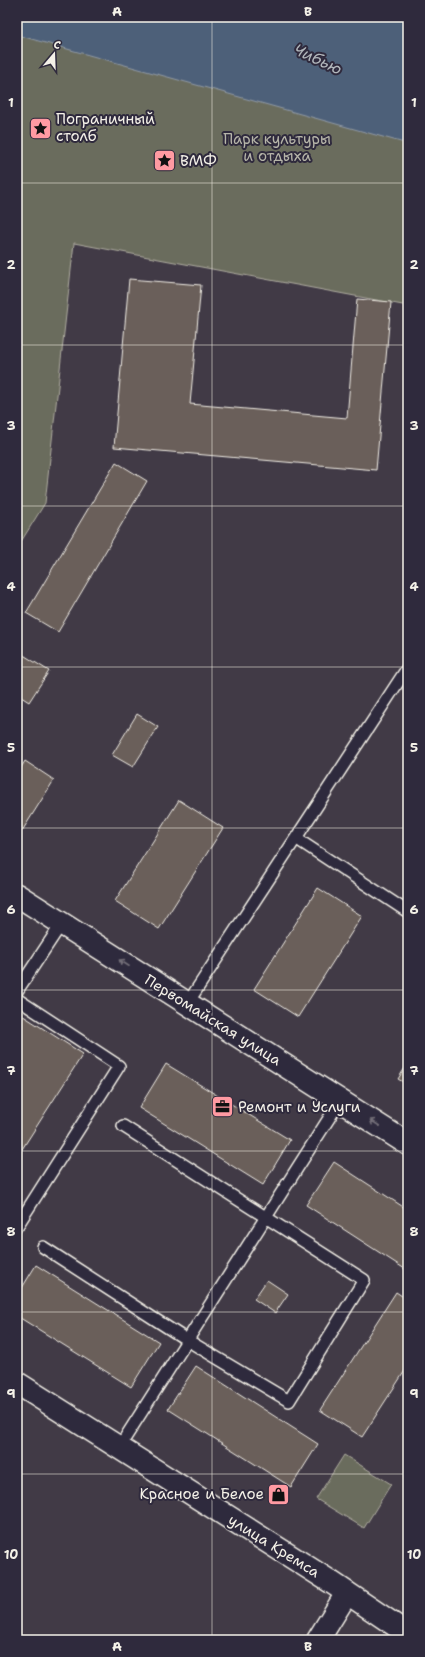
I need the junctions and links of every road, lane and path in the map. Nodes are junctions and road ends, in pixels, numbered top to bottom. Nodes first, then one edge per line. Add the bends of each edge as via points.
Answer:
1 (408, 667) edge
2 (296, 839) junction
3 (17, 895) edge
4 (408, 912) edge
5 (62, 923) junction
6 (17, 991) edge
7 (17, 999) edge
8 (187, 1004) junction
9 (340, 1101) junction
10 (123, 1126) dead end
11 (408, 1144) edge
12 (266, 1217) junction
13 (17, 1226) edge
14 (42, 1247) dead end
15 (187, 1340) junction
16 (17, 1383) edge
17 (118, 1448) junction
18 (347, 1593) junction
19 (408, 1634) edge
20 (318, 1640) edge

1 - 2 lane
2 - 4 lane
2 - 8 lane
3 - 5 street, Первомайская улица
5 - 6 lane
8 -> 5 street, Первомайская улица
7 - 13 lane via 119,1066
8 - 9 street, Первомайская улица
11 -> 9 street, Первомайская улица
9 - 12 lane
10 - 12 lane
12 - 15 lane
12 - 15 lane via 364,1280 289,1400
14 - 15 lane
15 - 17 lane
16 - 17 street, улица Кремса
17 - 18 street, улица Кремса
18 - 19 street, улица Кремса
18 - 20 street

